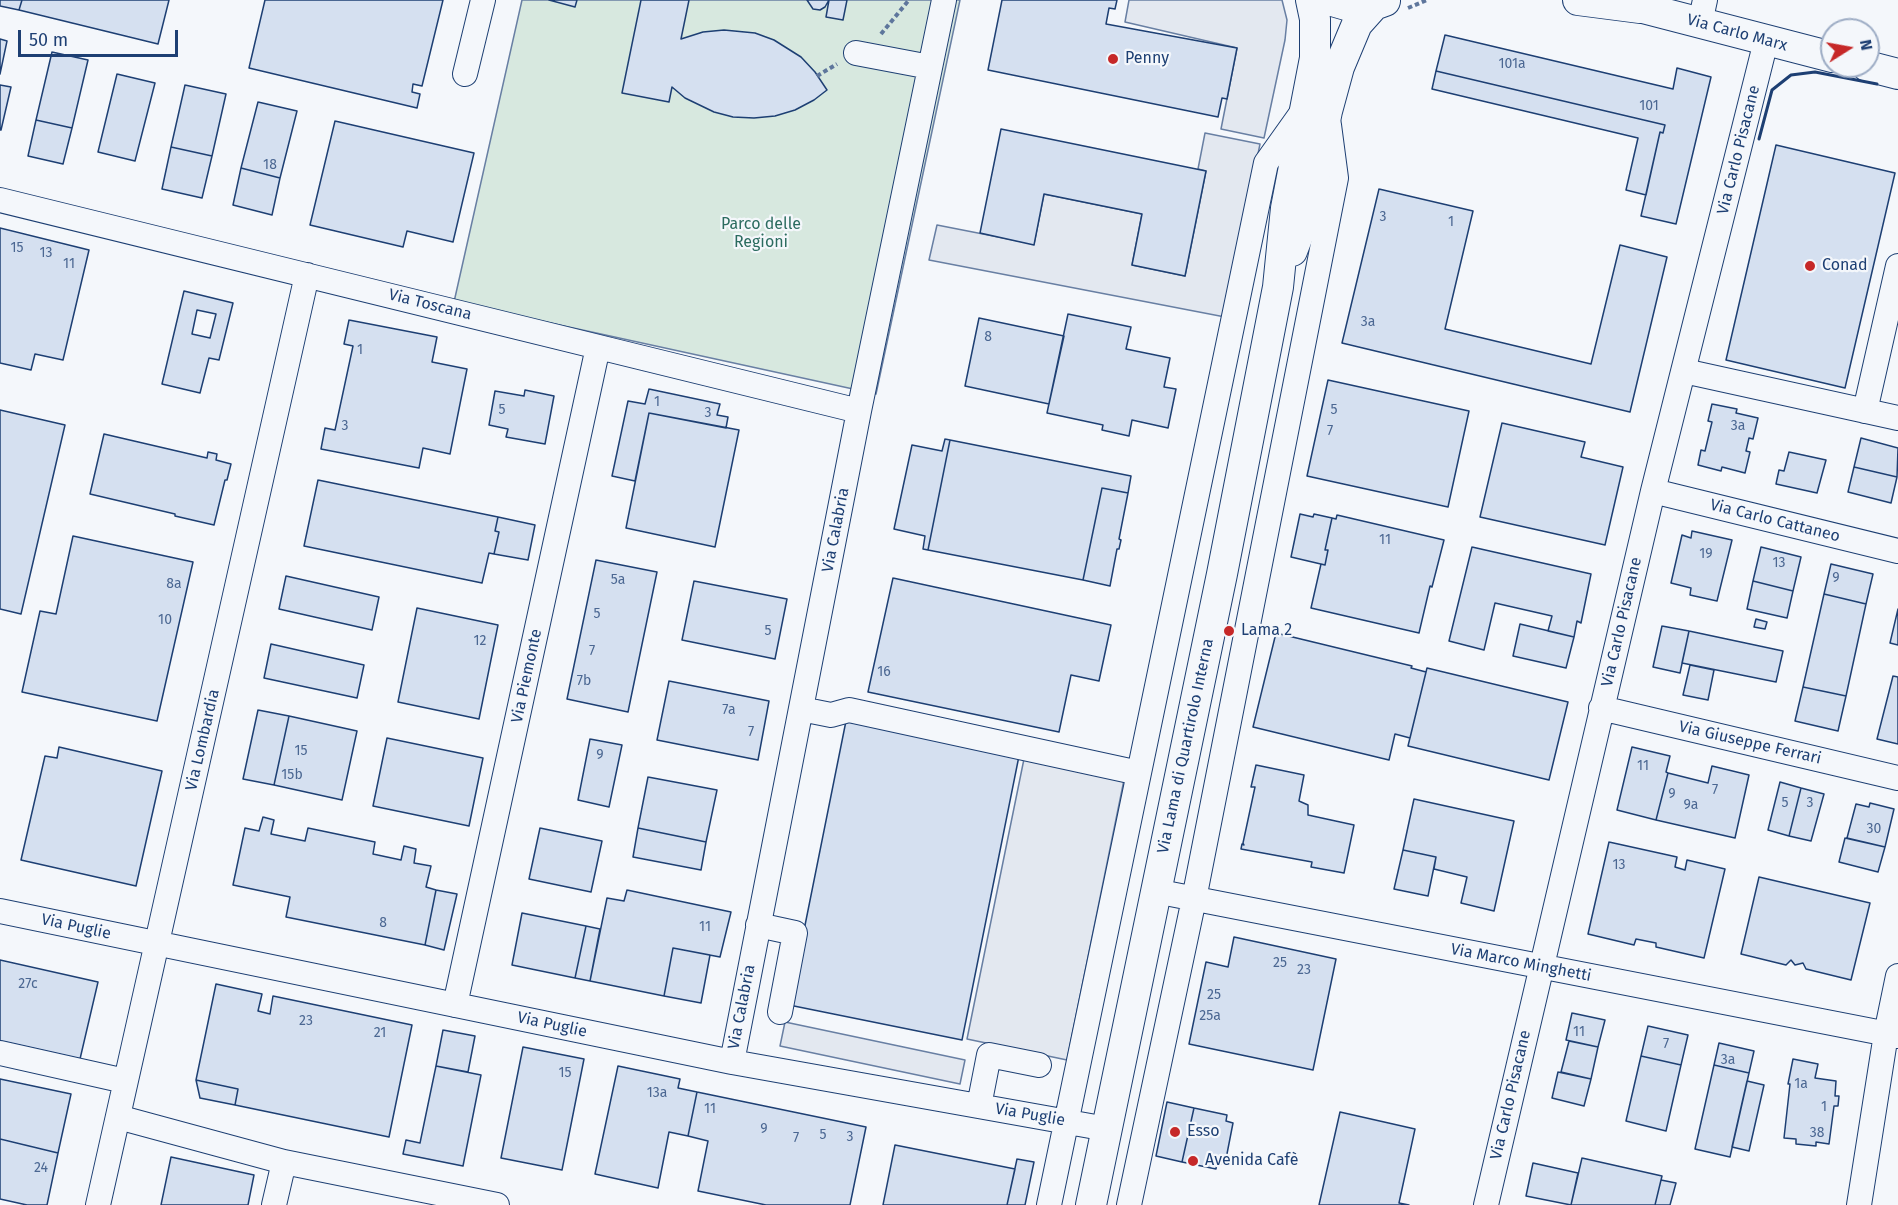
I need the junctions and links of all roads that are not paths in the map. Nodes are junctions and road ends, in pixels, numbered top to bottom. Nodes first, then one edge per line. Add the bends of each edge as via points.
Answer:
1 (483, 0) edge
2 (944, 0) edge
3 (1311, 0) edge
4 (1329, 0) edge
5 (1578, 0) edge
6 (1381, 3) edge
7 (1631, 4) edge
8 (1703, 11) edge
9 (1766, 41) junction
10 (855, 53) dead end
11 (1820, 54) edge
12 (930, 67) junction
13 (1880, 69) edge
14 (465, 74) dead end
15 (1898, 74) edge
16 (1316, 110) junction
17 (0, 200) edge
18 (1898, 266) edge
19 (307, 275) junction
20 (598, 347) junction
21 (1684, 371) junction
22 (859, 411) junction
23 (1865, 411) junction
24 (1898, 418) edge
25 (1653, 491) junction
26 (1898, 551) edge
27 (1601, 708) junction
28 (801, 709) junction
29 (1139, 773) junction
30 (1898, 778) edge
31 (1155, 891) junction
32 (1194, 899) junction
33 (0, 911) edge
34 (758, 925) junction
35 (157, 944) junction
36 (1541, 968) junction
37 (1898, 976) edge
38 (455, 1005) junction
39 (780, 1012) dead end
40 (1892, 1035) edge
41 (0, 1053) edge
42 (732, 1062) junction
43 (1039, 1065) dead end
44 (125, 1081) junction
45 (979, 1106) junction
46 (118, 1117) junction
47 (1066, 1121) junction
48 (1107, 1130) junction
49 (284, 1162) junction
50 (98, 1205) edge
51 (274, 1205) edge
52 (497, 1205) edge
53 (1049, 1205) edge
54 (1091, 1205) edge
55 (1130, 1205) edge
56 (1486, 1205) edge
57 (1859, 1205) edge

1 - 14 street
2 - 12 street, Via Calabria
3 - 16 main road, Via Lama di Quartirolo Interna via 1315,19
4 - 6 main road via 1353,7
5 - 7 main road, Via Carlo Marx
6 - 16 main road, Via Lama di Quartirolo Interna via 1357,24
7 - 8 main road, Via Carlo Marx
8 - 9 main road, Via Carlo Marx
9 - 11 main road, Via Carlo Marx
9 - 21 street, Via Carlo Pisacane
10 - 12 street
12 - 22 street, Via Calabria
13 - 15 main road
16 - 29 street via 1266,163
16 - 31 main road, Via Lama di Quartirolo Interna via 1286,208 1278,287
16 - 32 street via 1336,178
17 - 19 street, Via Toscana
18 - 23 street
19 - 20 street, Via Toscana
19 - 35 street, Via Lombardia
20 - 22 street, Via Toscana
20 - 38 street, Via Piemonte
21 - 23 street
21 - 25 street, Via Carlo Pisacane
22 - 28 street, Via Calabria
23 - 24 street
25 - 26 street, Via Carlo Cattaneo
25 - 27 street, Via Carlo Pisacane
27 - 30 street, Via Giuseppe Ferrari
27 - 36 street, Via Carlo Pisacane
28 - 29 street via 831,715 849,710
28 - 34 street, Via Calabria
29 - 47 street
31 - 32 street, Via Marco Minghetti
31 - 48 main road, Via Lama di Quartirolo Interna
32 - 36 street, Via Marco Minghetti
32 - 55 street
33 - 35 street, Via Puglie
34 - 39 street via 795,933
34 - 42 street, Via Calabria
35 - 38 street, Via Puglie
35 - 44 street, Via Lombardia
36 - 40 street, Via Marco Minghetti
36 - 56 street, Via Carlo Pisacane
37 - 40 street
38 - 42 street, Via Puglie
40 - 57 street
41 - 44 street
42 - 45 street, Via Puglie
43 - 45 street via 988,1054
44 - 46 street, Via Lombardia
45 - 47 street, Via Puglie
46 - 49 street
46 - 50 street, Via Lombardia
47 - 48 street, Via Puglie
47 - 53 street
48 - 54 main road, Via Lama di Quartirolo Interna
49 - 51 street
49 - 52 street

